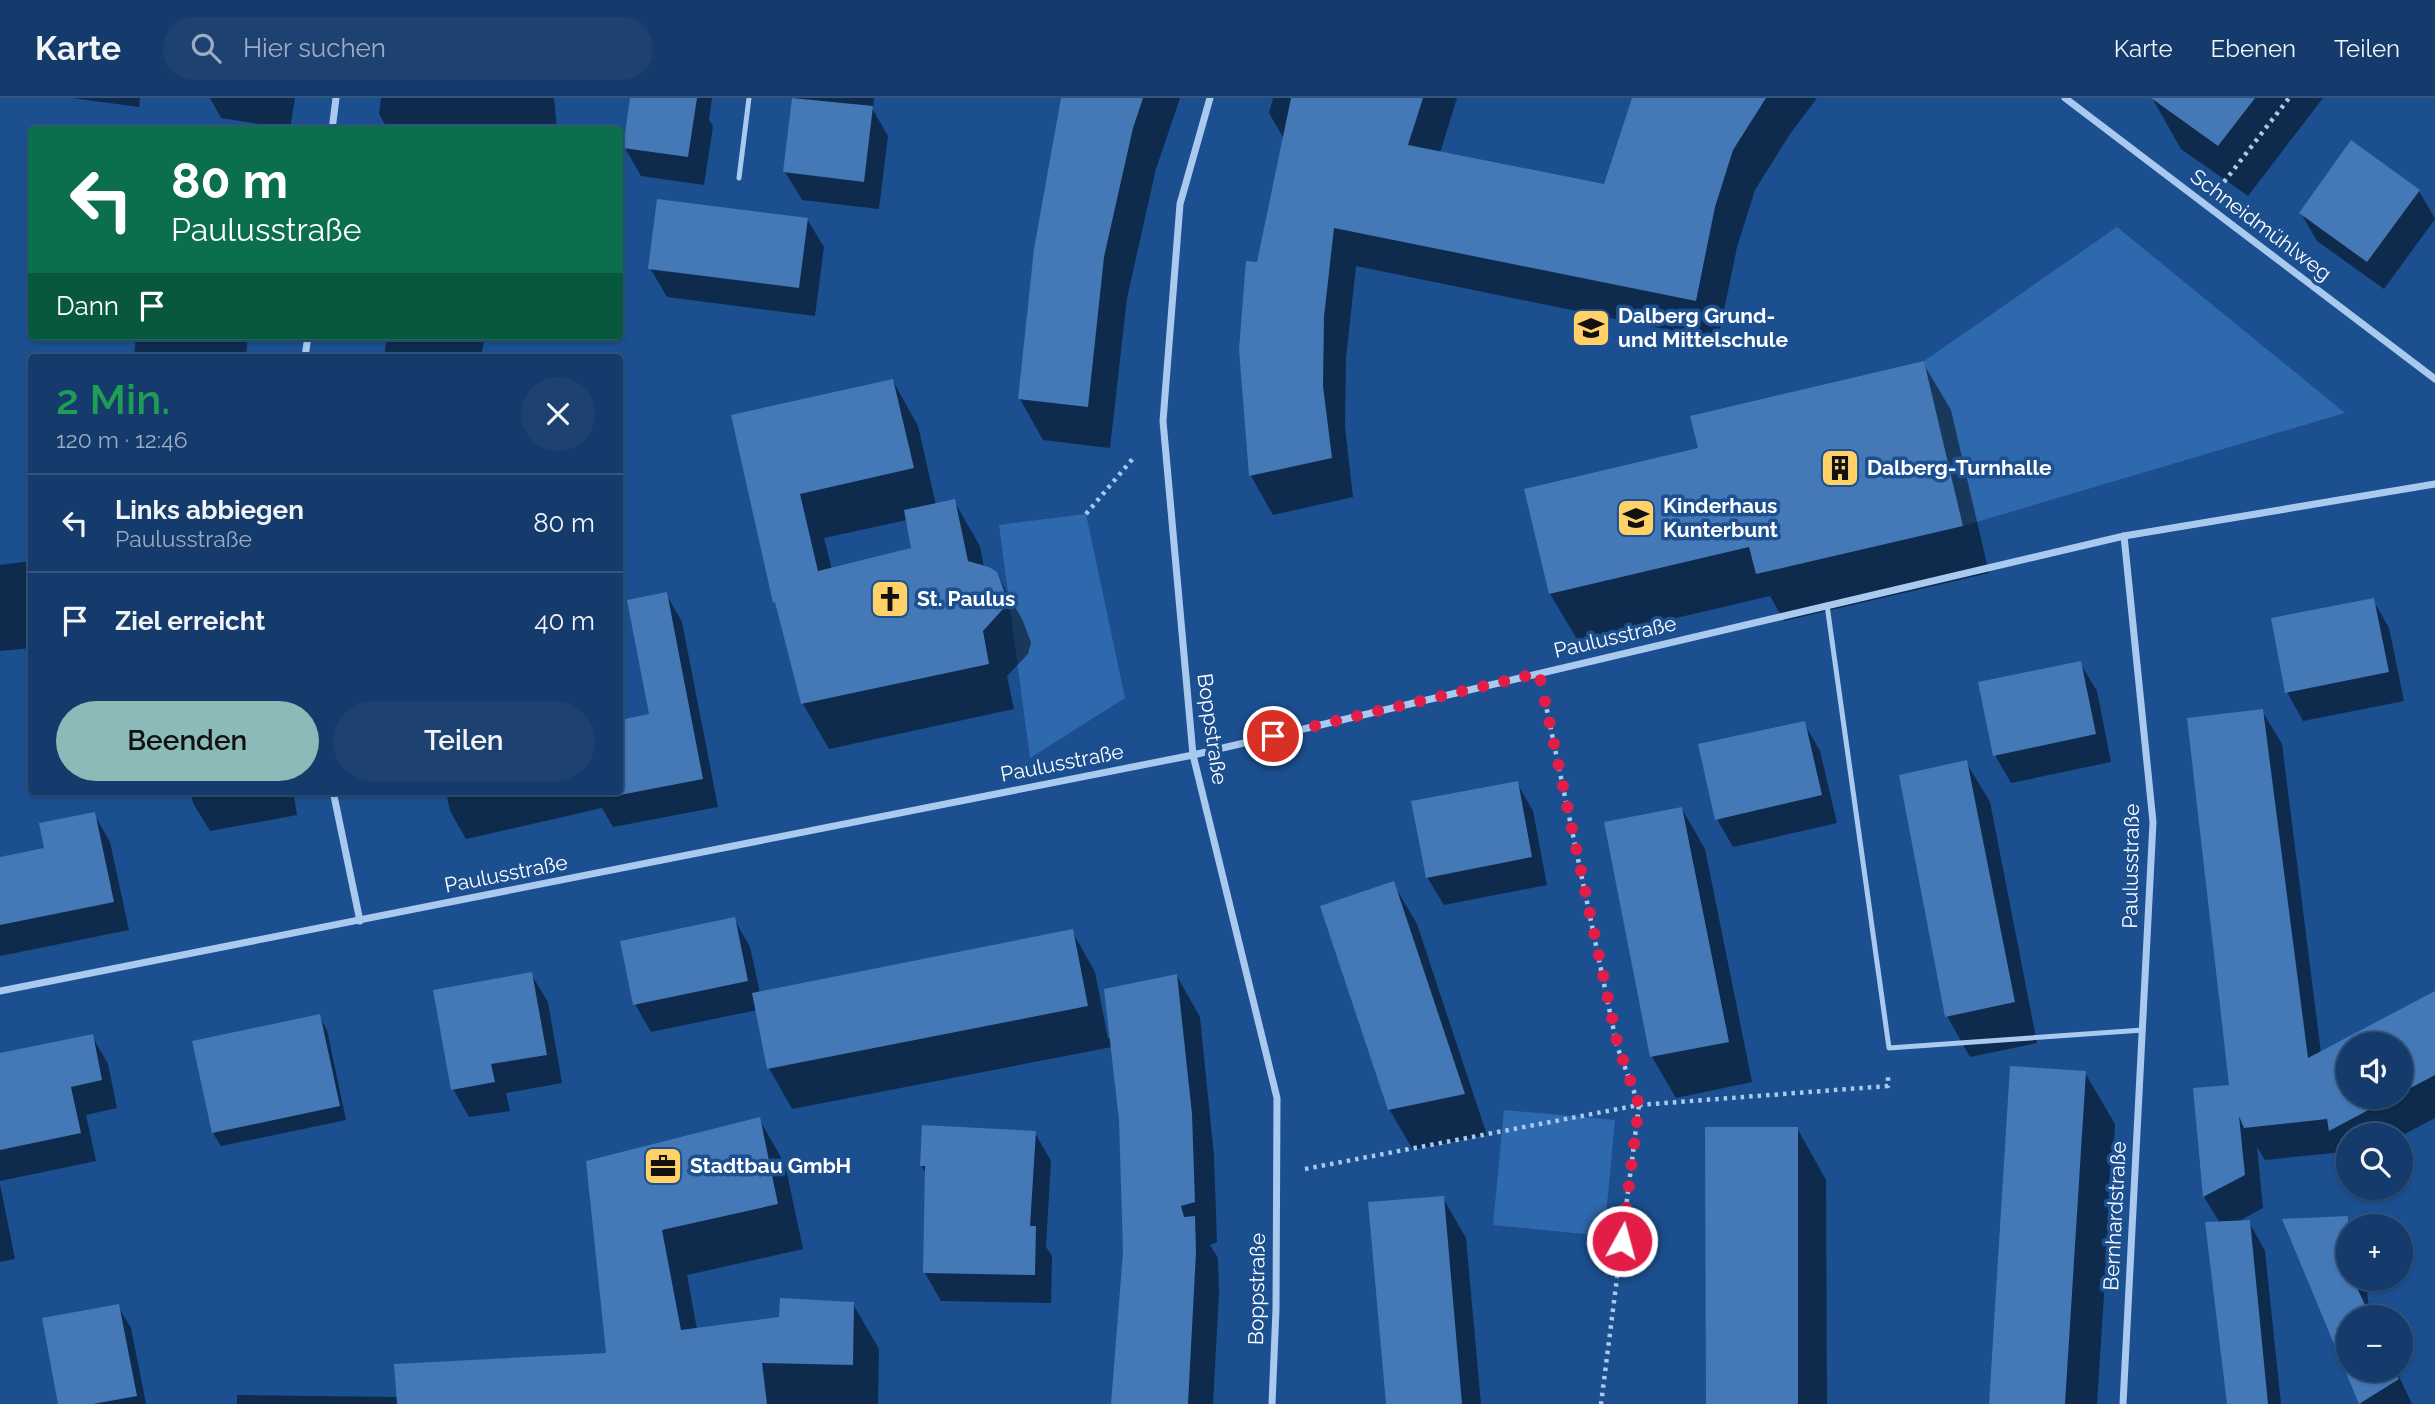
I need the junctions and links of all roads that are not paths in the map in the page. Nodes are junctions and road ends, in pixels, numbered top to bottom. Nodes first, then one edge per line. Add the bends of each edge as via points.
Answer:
1 (336, 98) edge
2 (749, 98) edge
3 (1210, 98) edge
4 (2065, 98) edge
5 (332, 126) edge
6 (739, 178) dead end
7 (2435, 379) edge
8 (2435, 484) edge
9 (2124, 536) junction
10 (1827, 605) junction
11 (1193, 755) junction
12 (335, 795) edge
13 (360, 921) junction
14 (0, 991) edge
15 (2143, 1030) junction
16 (1272, 1404) edge
17 (2123, 1404) edge

1 - 5 street
2 - 6 lane
3 - 11 street, Boppstraße via 1180,204 1163,421
4 - 7 street, Schneidmühlweg
8 - 9 street, Paulusstraße
9 - 10 street, Paulusstraße
9 - 15 street, Paulusstraße via 2152,822
10 - 11 street, Paulusstraße
10 - 15 lane via 1889,1048
11 - 13 street, Paulusstraße
11 - 16 street, Boppstraße via 1277,1098
12 - 13 street
13 - 14 street, Paulusstraße
15 - 17 street, Bernhardstraße

